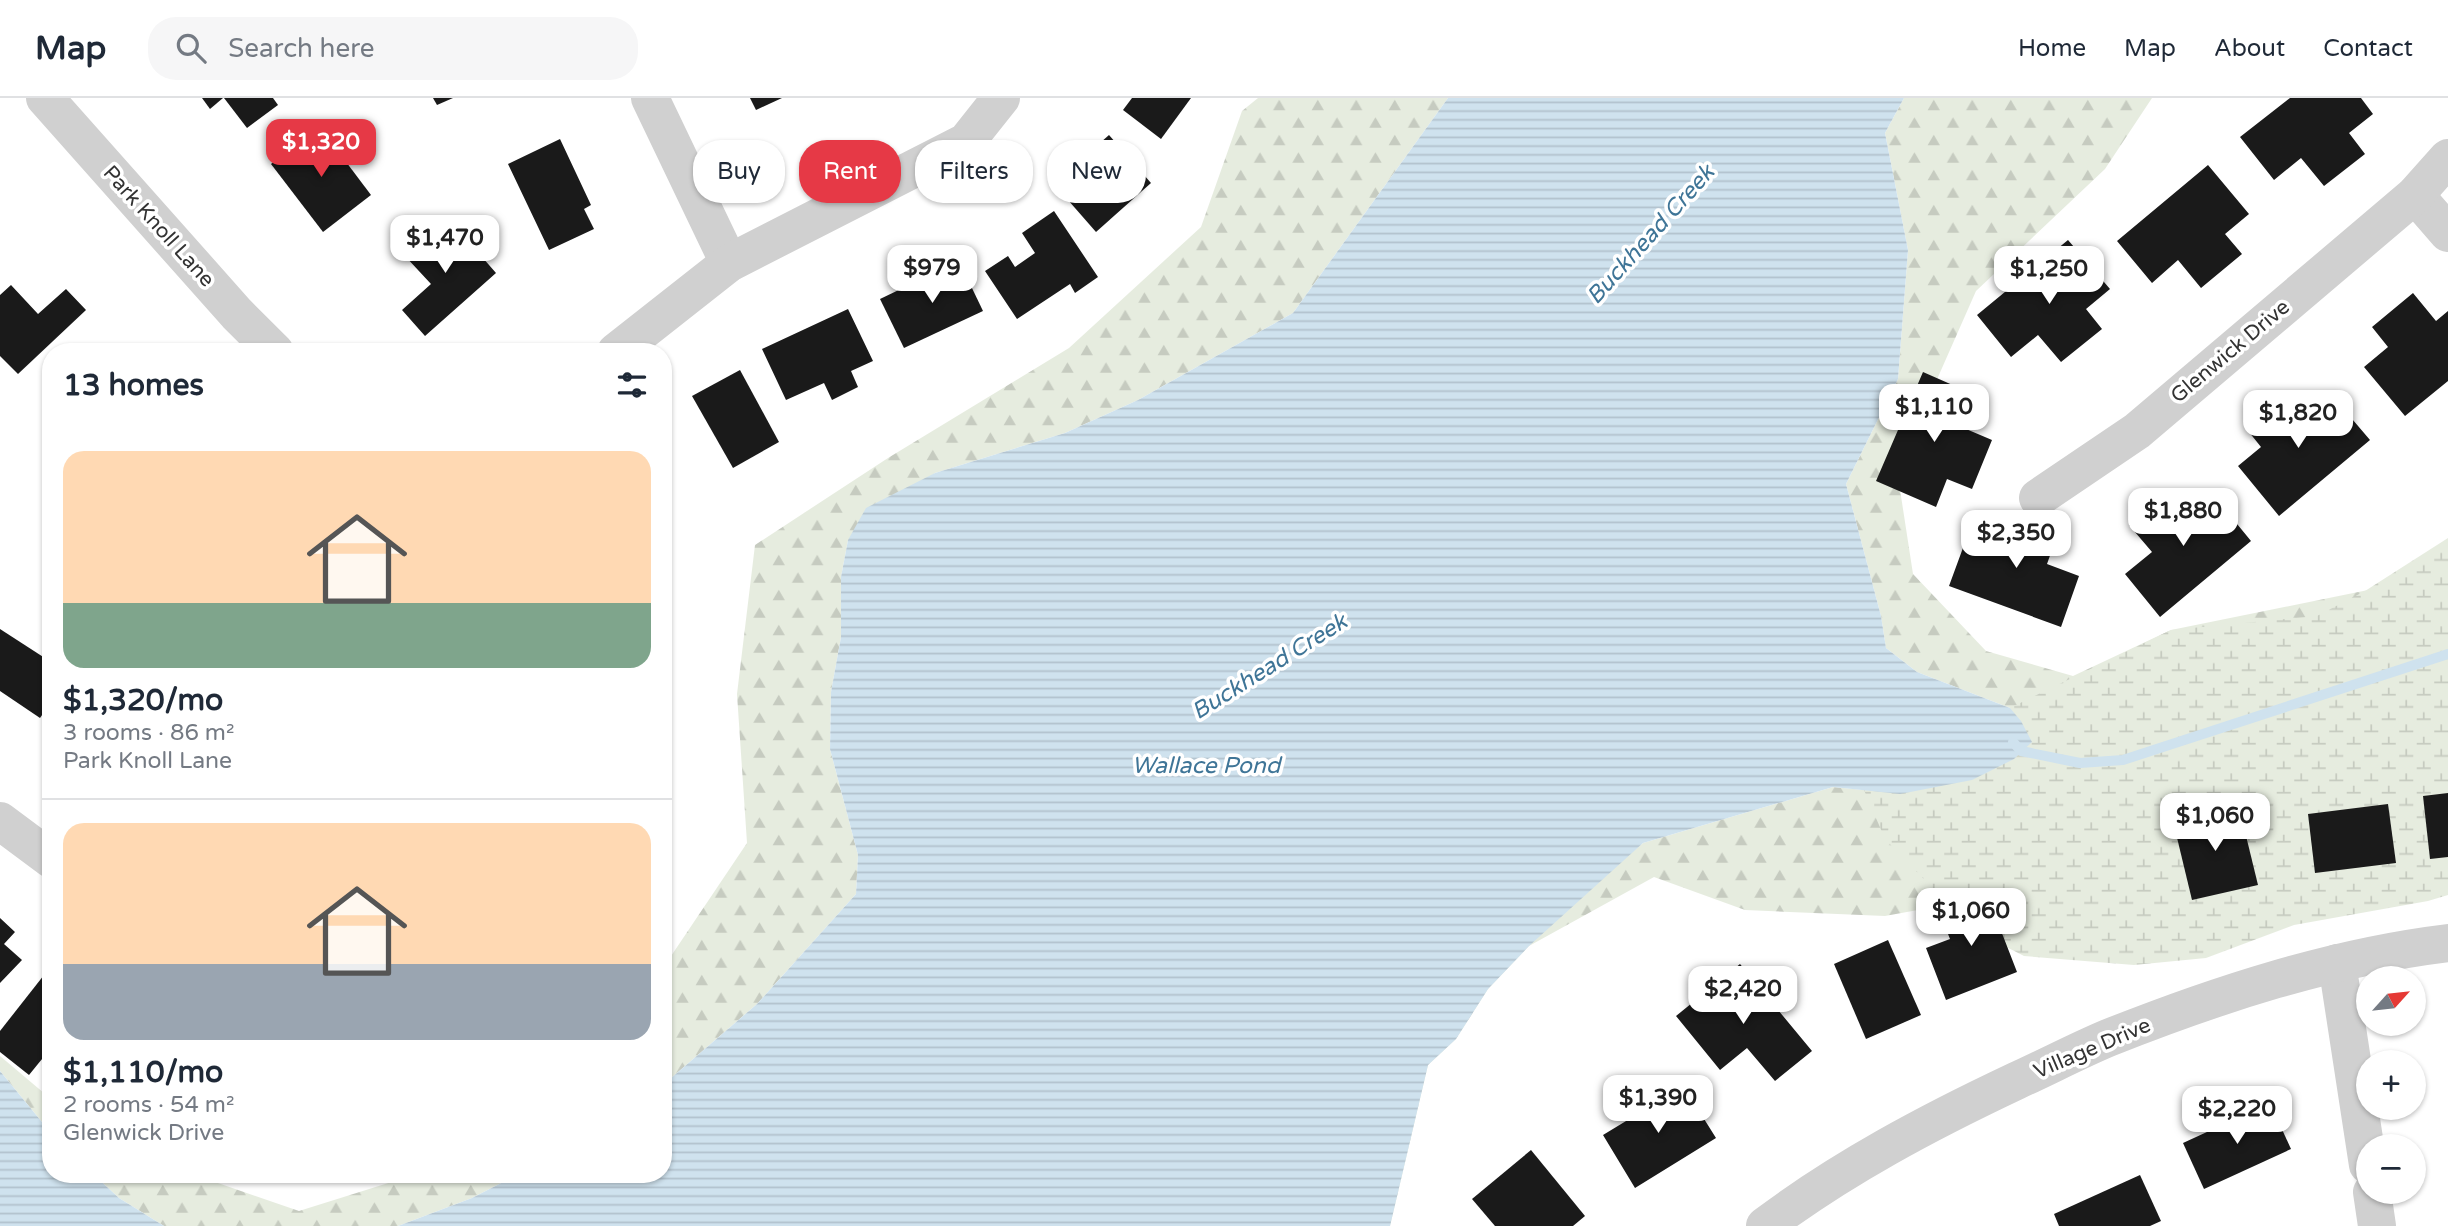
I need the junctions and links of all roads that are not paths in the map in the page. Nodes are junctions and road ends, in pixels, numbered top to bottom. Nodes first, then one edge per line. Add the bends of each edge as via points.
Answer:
1 (45, 98) edge
2 (650, 98) edge
3 (1001, 98) edge
4 (2448, 158) edge
5 (2416, 195) junction
6 (2448, 233) edge
7 (729, 263) junction
8 (266, 343) edge
9 (627, 343) edge
10 (2038, 498) dead end
11 (0, 821) edge
12 (42, 852) edge
13 (2448, 943) edge
14 (2337, 963) junction
15 (2363, 1134) edge
16 (2374, 1204) edge
17 (1765, 1226) edge
18 (2377, 1226) edge

1 - 8 street, Park Knoll Lane
2 - 7 street
3 - 7 street via 966,142
4 - 5 street, Glenwick Drive
5 - 6 street
5 - 10 street, Glenwick Drive via 2137,430
7 - 9 street
11 - 12 street
13 - 14 street, Village Drive
14 - 15 street
14 - 17 street, Village Drive via 2232,993 2106,1039 1898,1140
16 - 18 street

